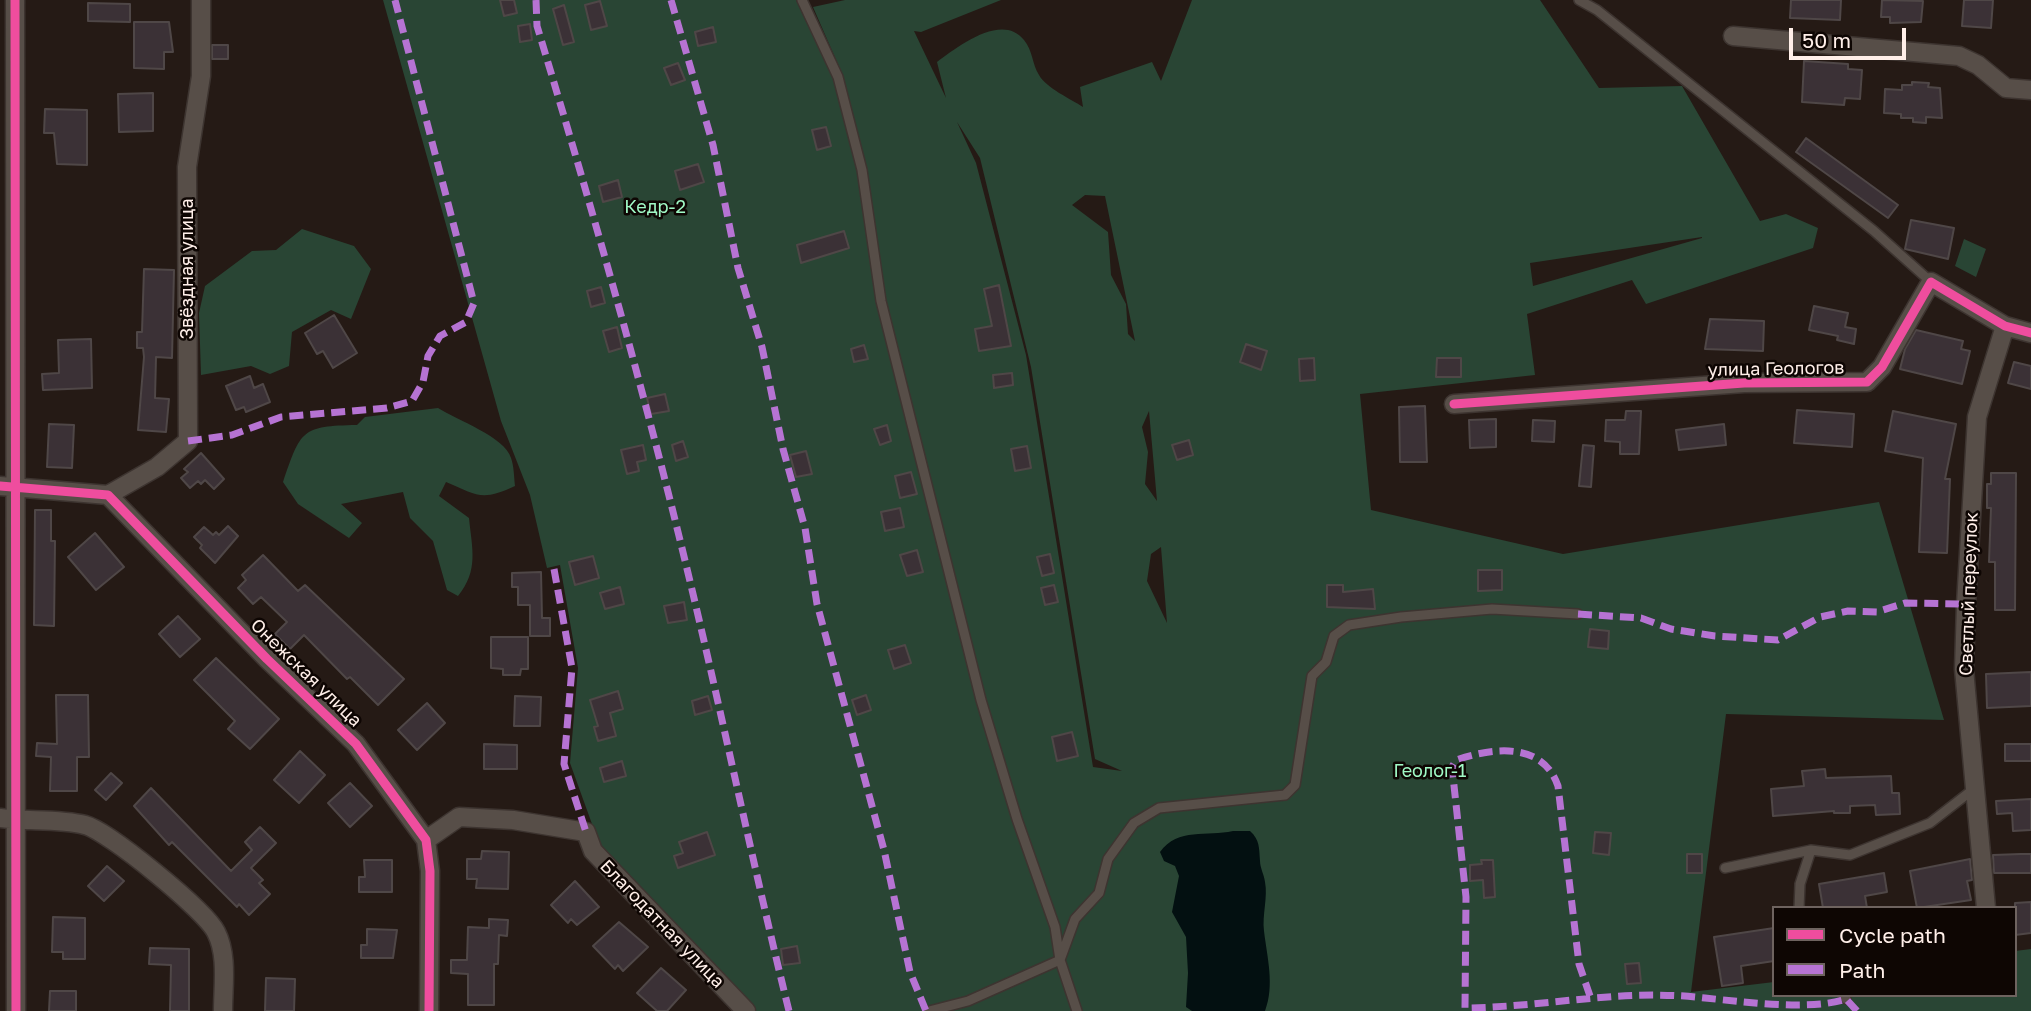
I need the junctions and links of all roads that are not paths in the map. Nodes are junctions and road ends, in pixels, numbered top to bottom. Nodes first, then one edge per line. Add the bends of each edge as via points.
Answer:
1 (15, 0) edge
2 (201, 0) edge
3 (802, 0) edge
4 (1579, 0) edge
5 (1733, 36) dead end
6 (2031, 90) edge
7 (1931, 282) junction
8 (2006, 326) junction
9 (2031, 333) edge
10 (1454, 404) dead end
11 (8, 486) edge
12 (108, 495) junction
13 (1577, 614) dead end
14 (1976, 787) junction
15 (7, 819) edge
16 (426, 841) junction
17 (1811, 850) junction
18 (1725, 868) dead end
19 (1799, 906) edge
20 (1986, 906) edge
21 (1060, 960) junction
22 (16, 1011) edge
23 (223, 1011) edge
24 (429, 1011) edge
25 (746, 1011) edge
26 (929, 1011) edge
27 (1077, 1011) edge

1 - 11 street
2 - 12 street, Звёздная улица via 201,76 187,167 185,229 188,441 157,467
3 - 21 lane via 838,77 862,170 881,301 981,700 1055,927
4 - 7 lane via 1874,231
5 - 6 street via 1959,56 2006,88
7 - 8 street
7 - 10 street, улица Геологов via 1882,368 1867,382 1744,383
8 - 9 street
8 - 14 street, Светлый переулок via 1976,430 1964,669
11 - 12 street
11 - 15 street
12 - 16 street, Онежская улица via 356,744
13 - 21 lane via 1492,609 1349,625 1334,636 1326,662 1312,676 1295,785 1285,796 1159,808 1134,823 1108,859 1099,893 1075,919
14 - 17 lane via 1930,823 1850,855
14 - 20 street, Светлый переулок
15 - 22 street
15 - 23 street via 85,824 105,834 201,913 216,931 222,950
16 - 24 street, Онежская улица
16 - 25 street, Благодатная улица via 459,817 586,832 593,851
17 - 18 lane
17 - 19 lane via 1800,884
21 - 26 lane via 968,1001
21 - 27 lane

